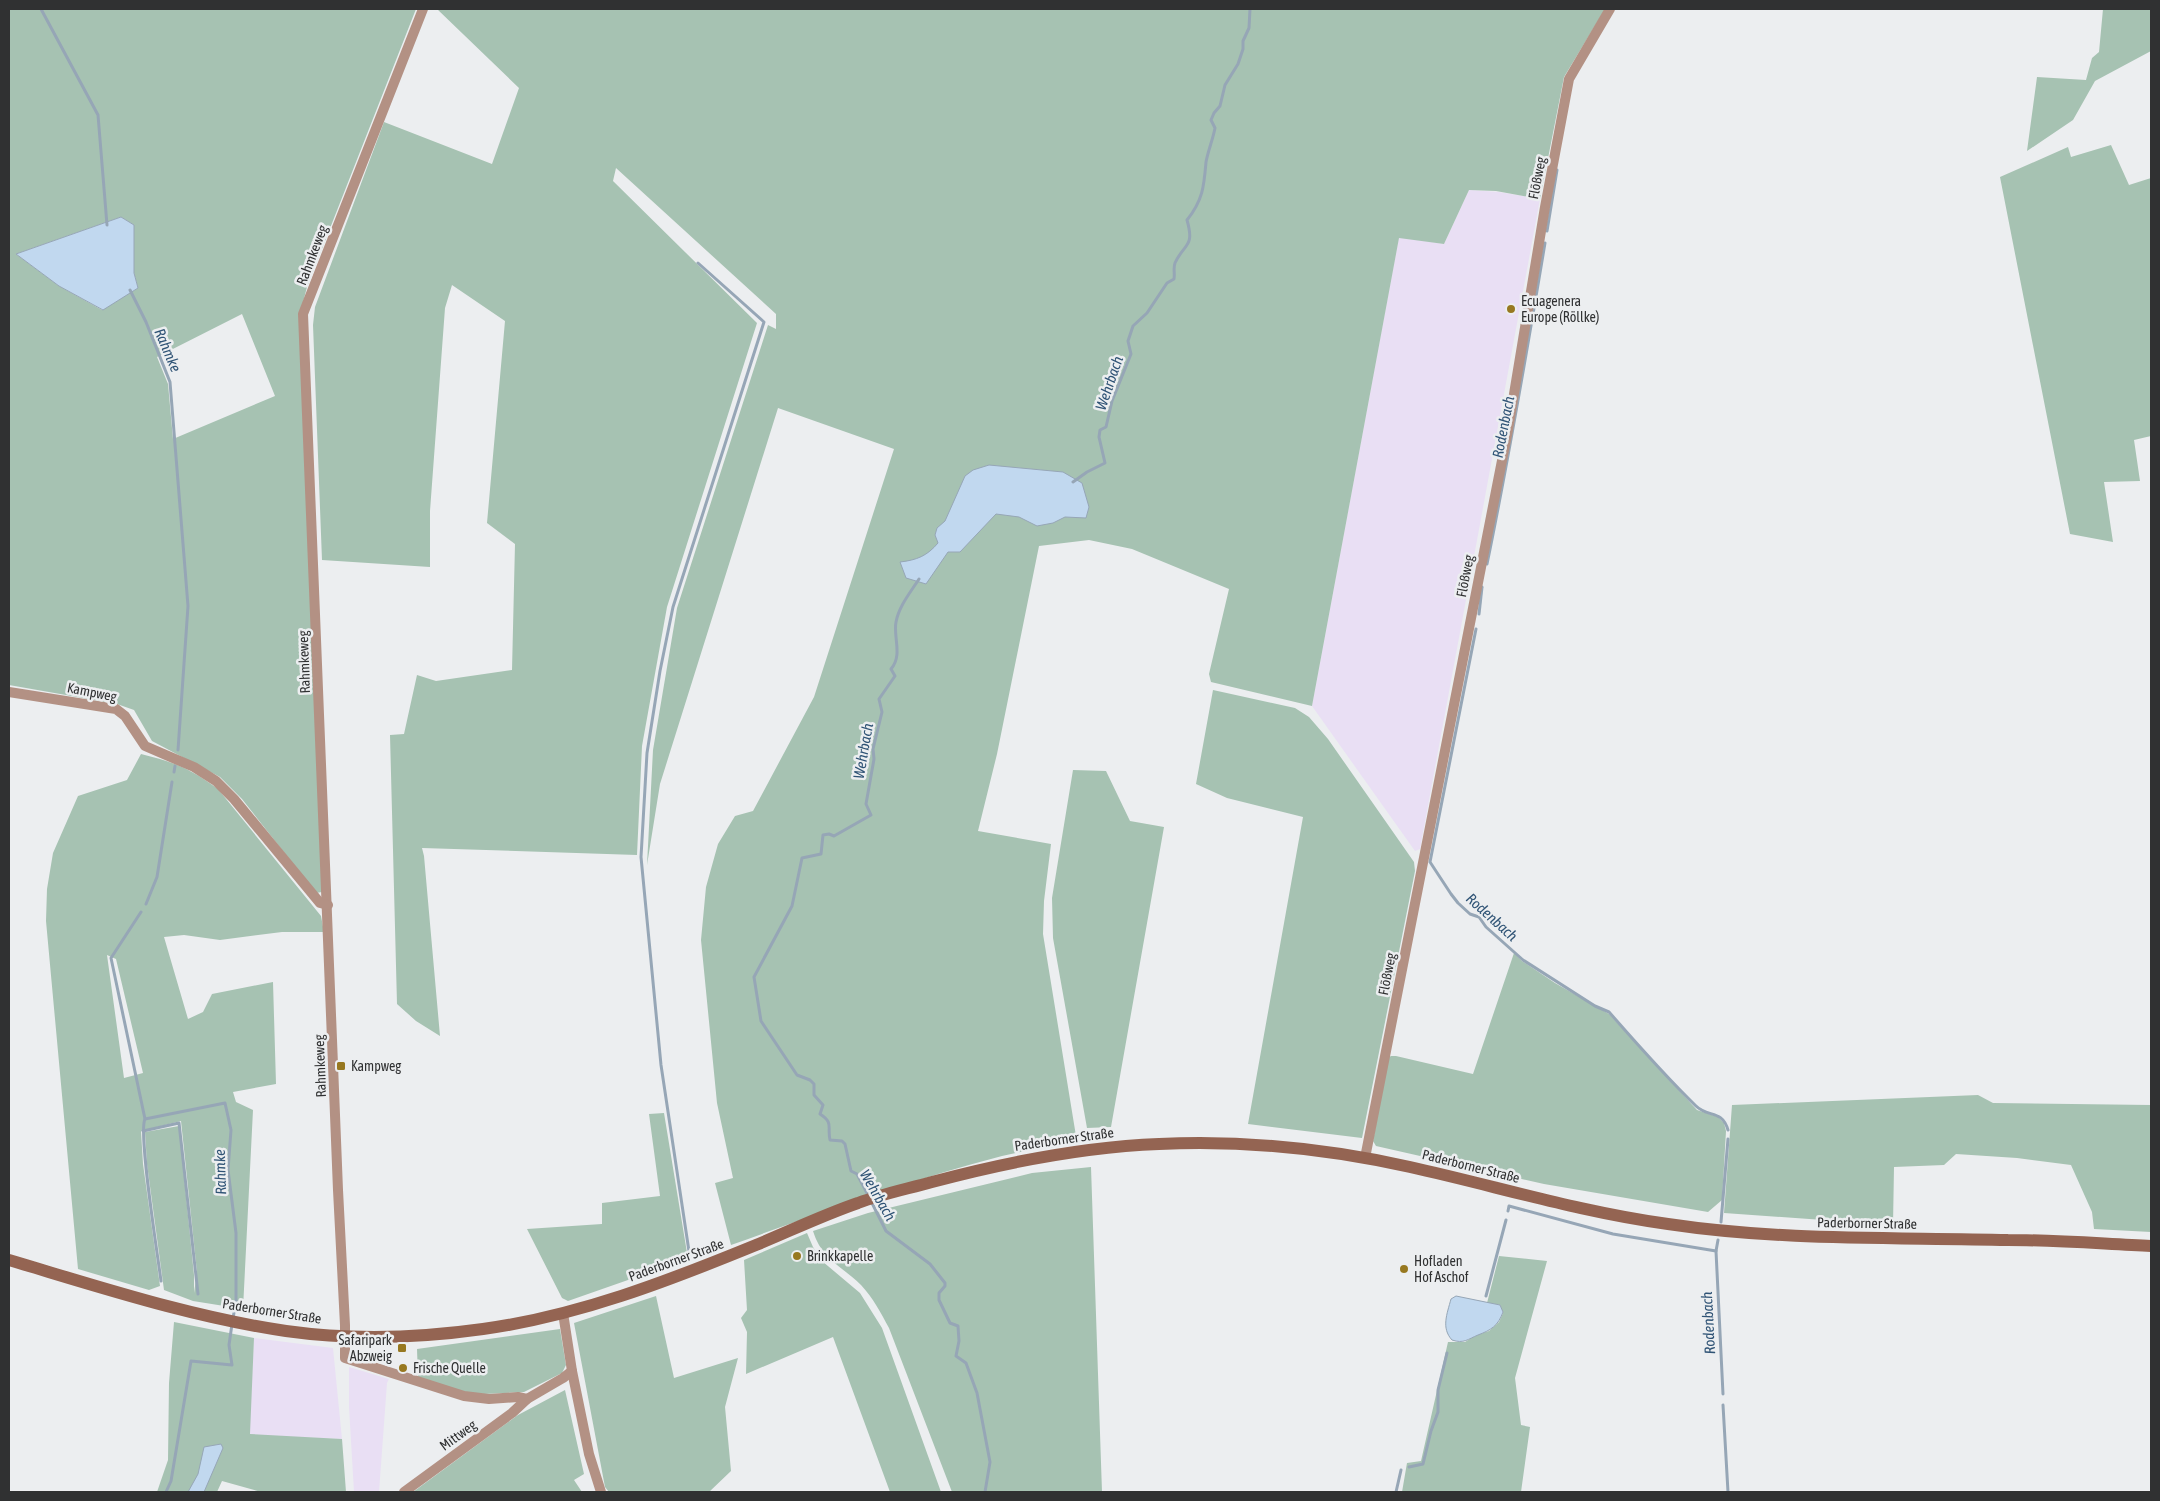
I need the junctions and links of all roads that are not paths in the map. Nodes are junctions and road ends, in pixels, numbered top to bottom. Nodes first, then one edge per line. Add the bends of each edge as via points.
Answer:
1 (423, 9) edge
2 (1610, 9) edge
3 (9, 692) edge
4 (328, 904) junction
5 (1365, 1158) junction
6 (2151, 1246) edge
7 (9, 1260) edge
8 (563, 1313) junction
9 (345, 1336) junction
10 (572, 1371) junction
11 (527, 1399) junction
12 (404, 1492) edge
13 (601, 1492) edge

1 - 4 street, Rahmkeweg via 303,314
2 - 5 street, Flößweg via 1569,79 1508,430
3 - 4 street, Kampweg via 116,708 145,746 194,767 216,781 320,903
4 - 9 street, Rahmkeweg
5 - 6 main road, Paderborner Straße via 1616,1216 1721,1231 1839,1238
5 - 8 main road, Paderborner Straße via 1314,1150 1162,1143 1109,1147 1016,1161 858,1203 658,1283
7 - 9 main road, Paderborner Straße via 175,1308 241,1323 291,1332
8 - 9 main road, Paderborner Straße via 446,1334
8 - 10 street
9 - 11 street, Mittweg via 345,1358 464,1396
10 - 11 street, Mittweg
10 - 13 street
11 - 12 street, Mittweg

